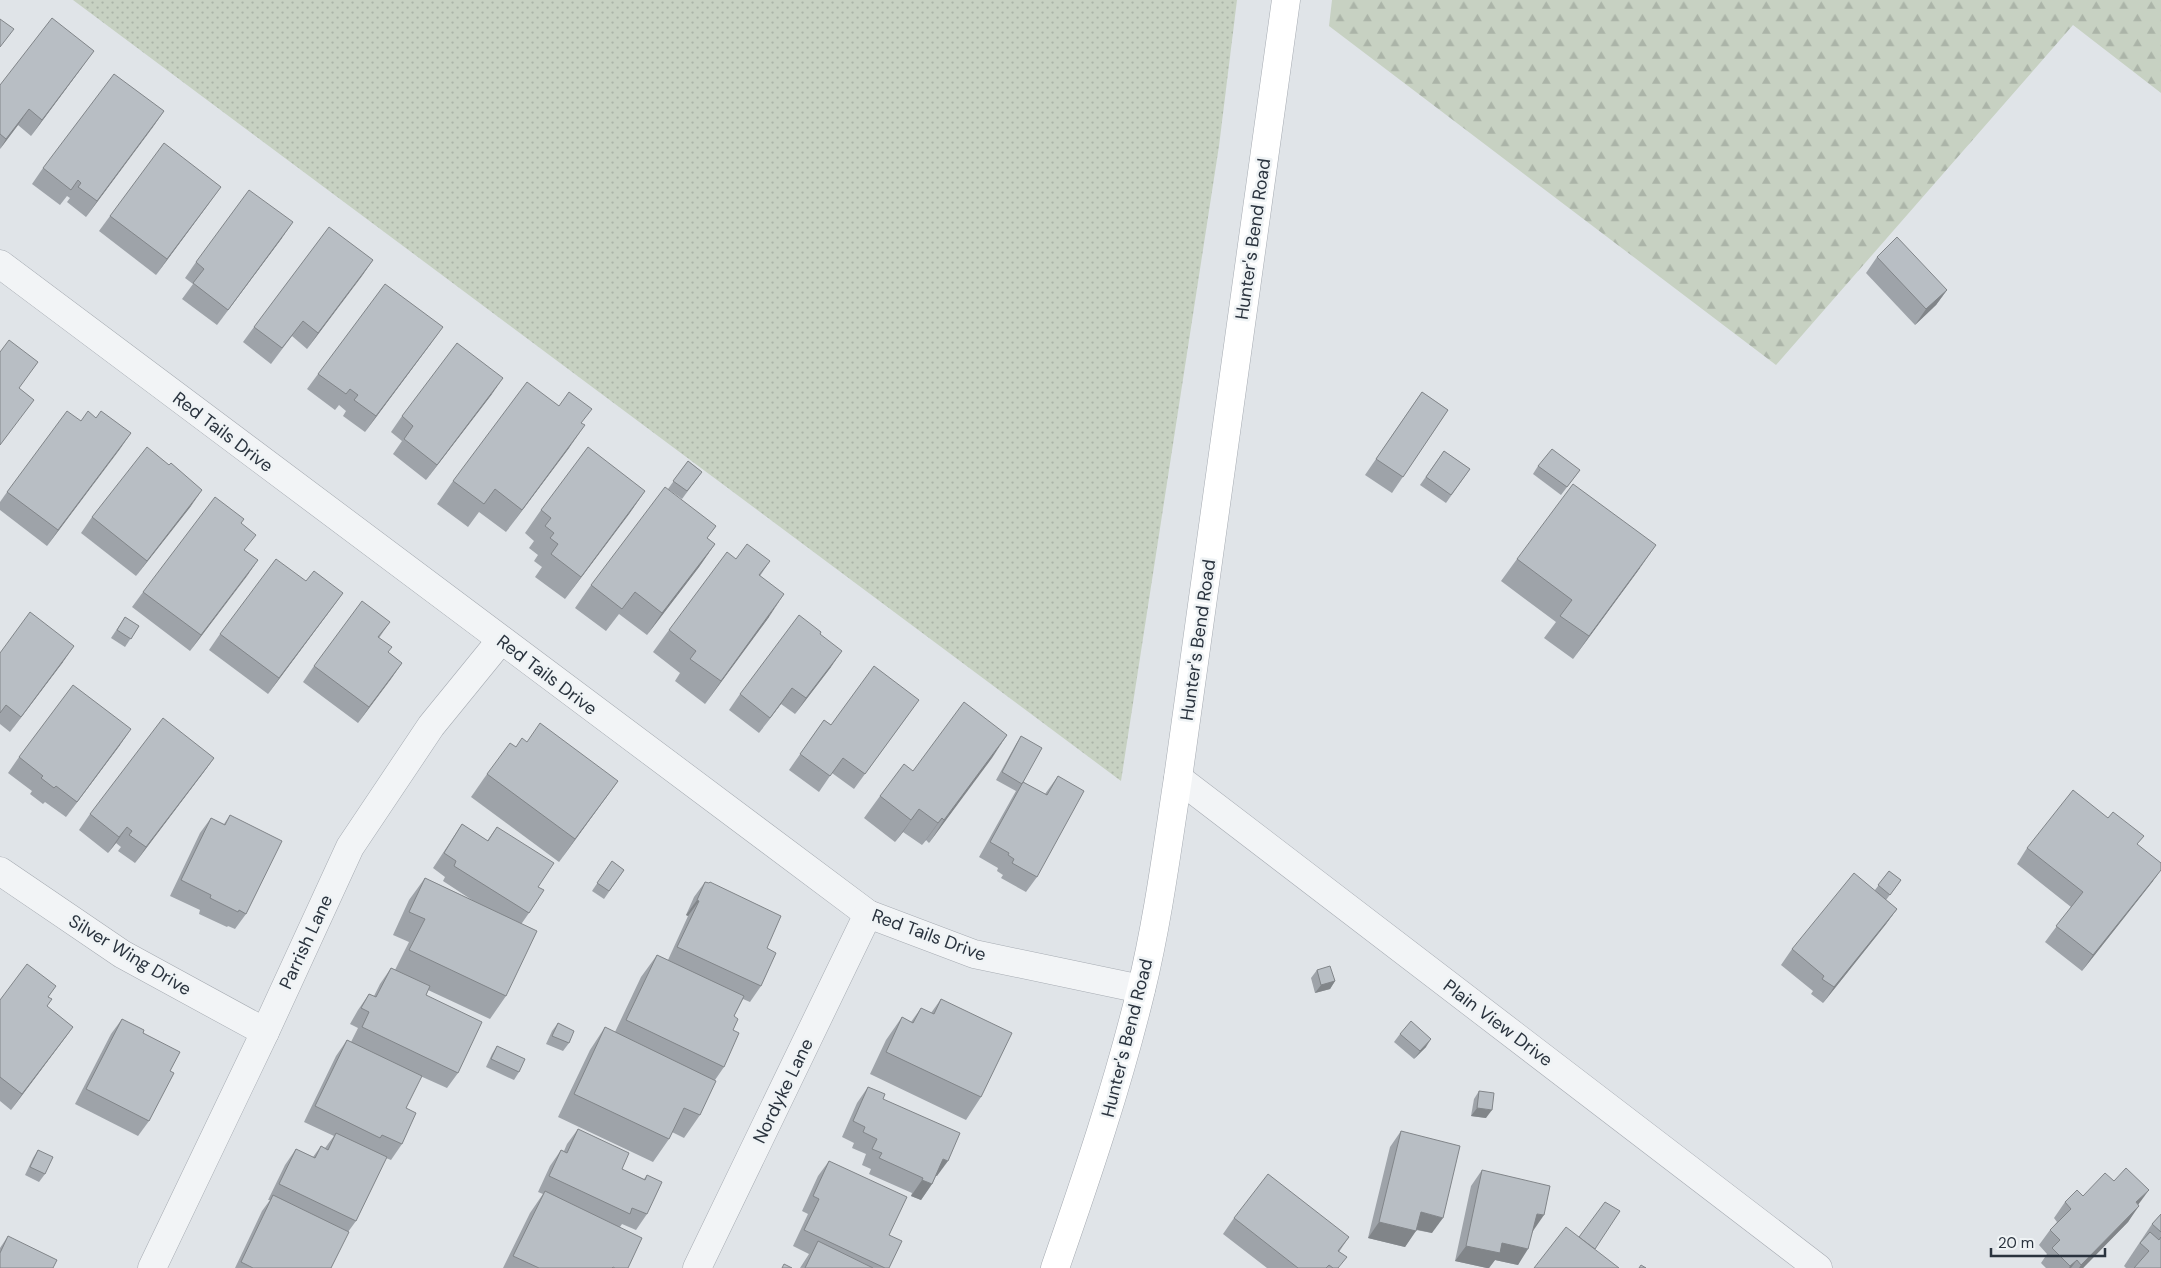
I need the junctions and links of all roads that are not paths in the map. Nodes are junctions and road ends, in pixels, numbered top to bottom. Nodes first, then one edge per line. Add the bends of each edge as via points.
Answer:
1 (1286, 0) edge
2 (0, 264) edge
3 (502, 640) junction
4 (1178, 778) junction
5 (0, 871) edge
6 (868, 914) junction
7 (1141, 989) junction
8 (265, 1032) junction
9 (152, 1268) edge
10 (697, 1268) edge
11 (1055, 1268) edge
12 (1818, 1268) edge

1 - 4 street, Hunter's Bend Road
2 - 3 street, Red Tails Drive
3 - 6 street, Red Tails Drive
3 - 8 street, Parrish Lane via 431,726 350,847
4 - 7 street, Hunter's Bend Road via 1159,904
4 - 12 street, Plain View Drive
5 - 8 street, Silver Wing Drive via 122,954
6 - 7 street, Red Tails Drive via 974,954
6 - 10 street, Nordyke Lane
7 - 11 street, Hunter's Bend Road via 1105,1123
8 - 9 street, Parrish Lane

